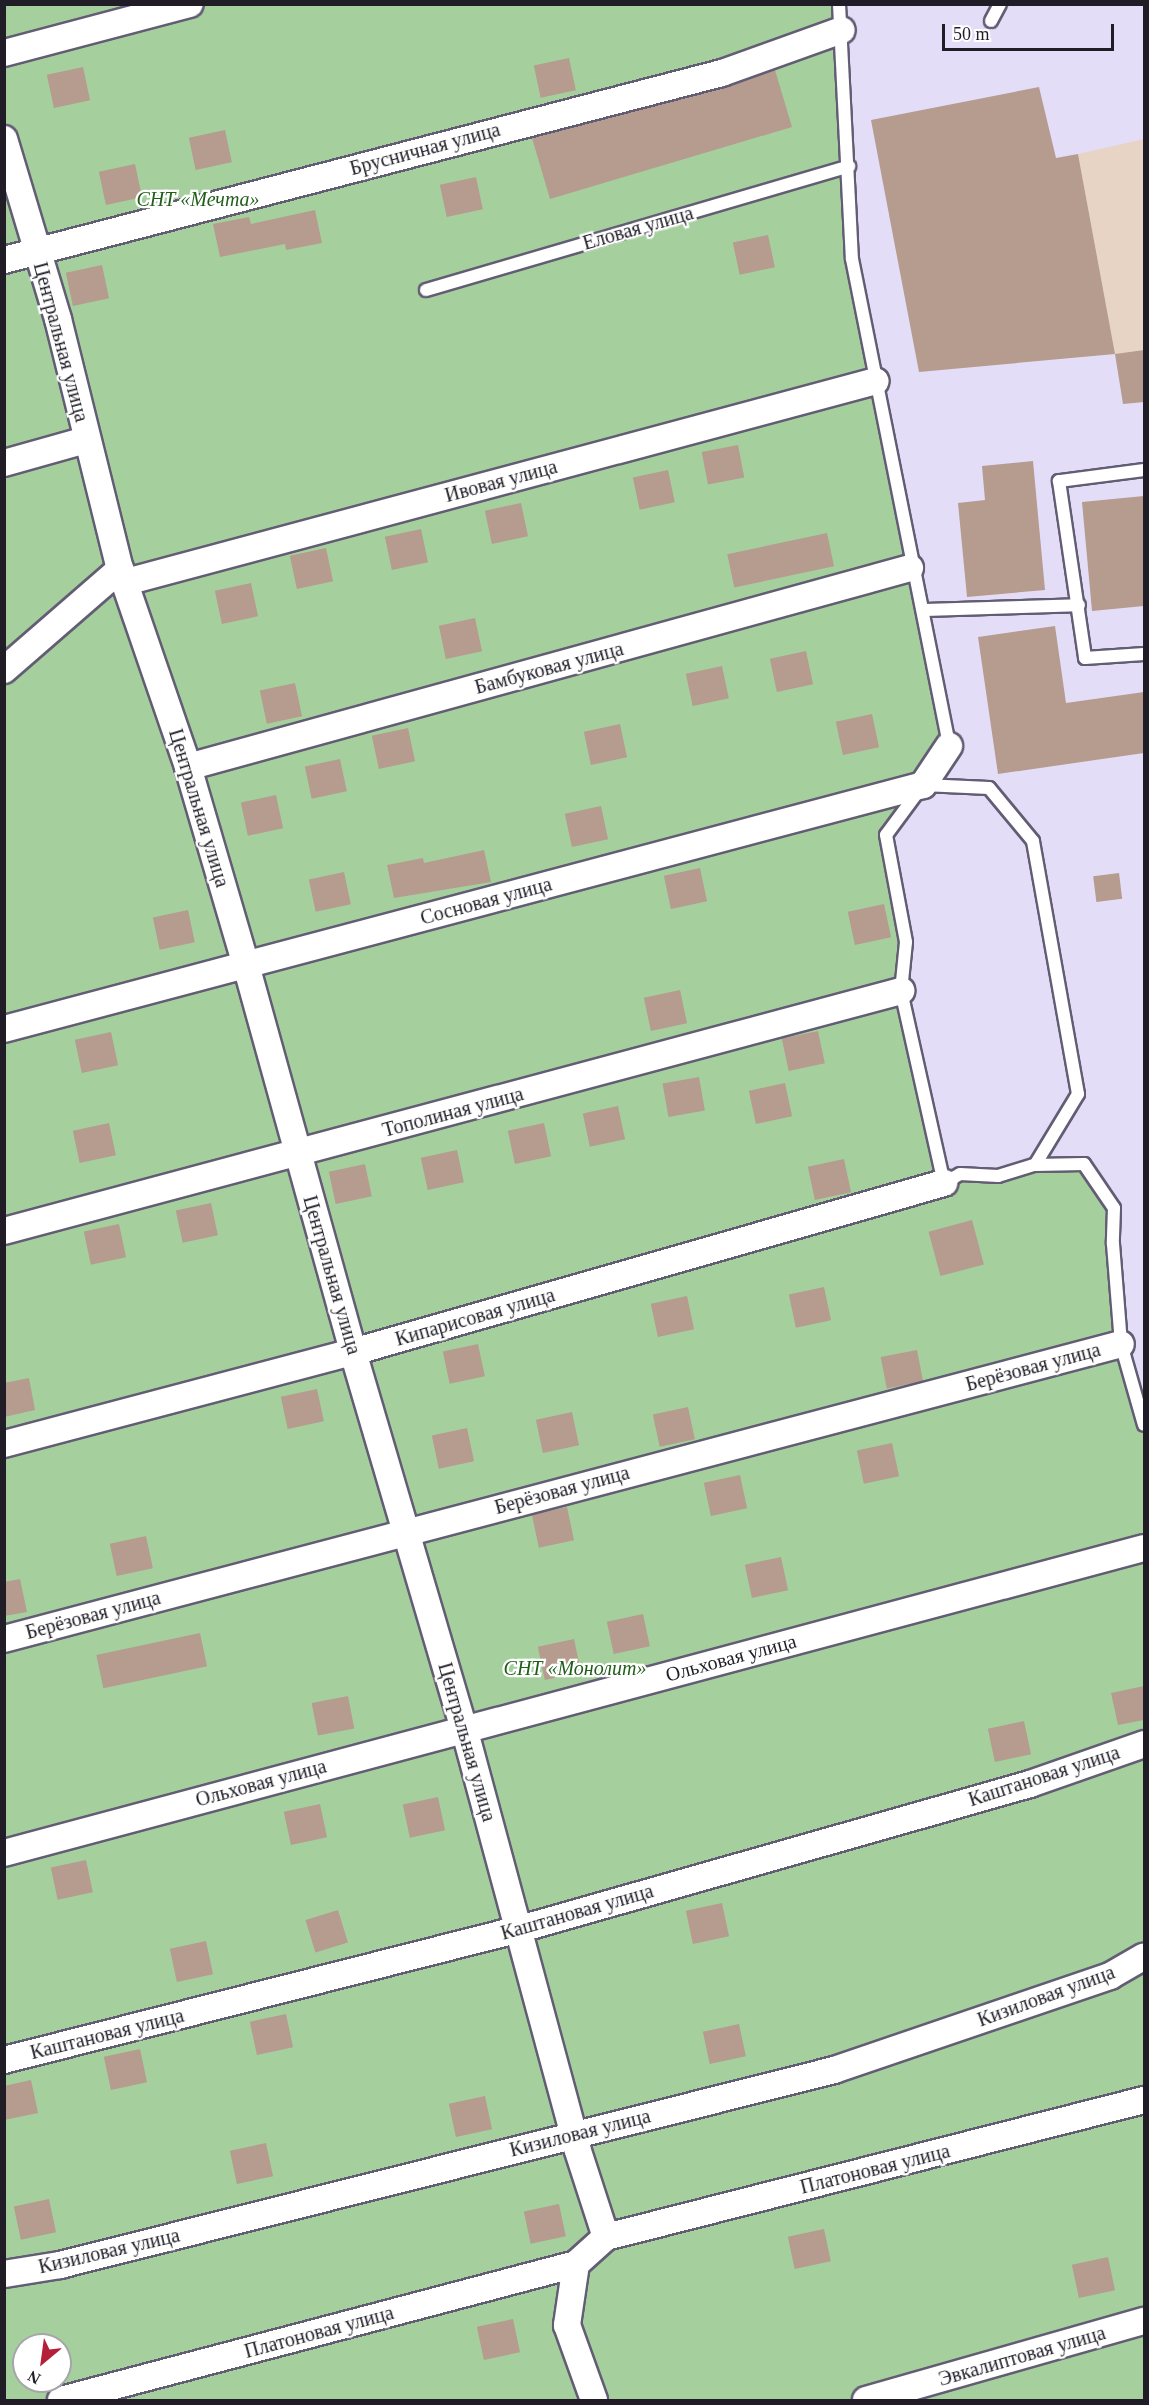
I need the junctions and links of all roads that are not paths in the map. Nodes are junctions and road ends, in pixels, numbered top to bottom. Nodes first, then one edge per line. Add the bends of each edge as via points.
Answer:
1 (189, 4) edge
2 (839, 4) edge
3 (1000, 4) edge
4 (991, 21) dead end
5 (842, 30) junction
6 (4, 53) edge
7 (4, 139) edge
8 (849, 166) junction
9 (37, 251) junction
10 (4, 260) edge
11 (426, 290) dead end
12 (876, 381) junction
13 (86, 440) junction
14 (4, 463) edge
15 (1144, 470) edge
16 (910, 568) junction
17 (123, 576) junction
18 (1079, 605) junction
19 (923, 610) junction
20 (1144, 654) edge
21 (4, 670) edge
22 (949, 746) joint
23 (188, 767) junction
24 (923, 785) junction
25 (246, 964) junction
26 (902, 991) junction
27 (4, 1029) edge
28 (298, 1154) junction
29 (1035, 1165) junction
30 (944, 1183) junction
31 (4, 1231) edge
32 (1121, 1344) junction
33 (353, 1352) junction
34 (1144, 1425) edge
35 (4, 1444) edge
36 (405, 1530) junction
37 (1144, 1548) edge
38 (4, 1639) edge
39 (464, 1728) junction
40 (1144, 1744) edge
41 (4, 1853) edge
42 (519, 1929) junction
43 (1144, 1956) edge
44 (4, 2060) edge
45 (1144, 2100) edge
46 (574, 2134) junction
47 (606, 2237) junction
48 (576, 2264) junction
49 (4, 2274) edge
50 (1144, 2321) edge
51 (61, 2400) edge
52 (594, 2400) edge
53 (866, 2400) edge

1 - 6 street
2 - 5 lane
3 - 4 lane
5 - 8 lane
5 - 9 street, Брусничная улица via 722,73
7 - 9 street, Центральная улица
8 - 11 lane, Еловая улица
8 - 12 lane via 852,259
9 - 10 street, Брусничная улица
9 - 13 street, Центральная улица
12 - 16 lane
12 - 17 street, Ивовая улица
13 - 14 street
13 - 17 street, Центральная улица
15 - 18 lane via 1059,481
16 - 19 lane
16 - 23 street, Бамбуковая улица
17 - 21 street, Ивовая улица
17 - 23 street, Центральная улица
18 - 19 lane
18 - 20 lane via 1085,657
19 - 22 lane
22 - 24 street
23 - 25 street, Центральная улица
24 - 25 street, Сосновая улица
24 - 26 lane via 886,835 906,942
24 - 29 lane via 989,788 1033,841 1078,1094
25 - 27 street, Сосновая улица
25 - 28 street, Центральная улица
26 - 28 street, Тополиная улица
26 - 30 lane
28 - 31 street, Тополиная улица
28 - 33 street, Центральная улица
29 - 30 lane via 998,1176 960,1174
29 - 32 lane via 1084,1164 1114,1208
30 - 33 street, Кипарисовая улица
32 - 34 lane
32 - 36 street, Берёзовая улица
33 - 35 street, Кипарисовая улица
33 - 36 street, Центральная улица
36 - 38 street, Берёзовая улица
36 - 39 street, Центральная улица
37 - 39 street, Ольховая улица
39 - 41 street, Ольховая улица
39 - 42 street, Центральная улица
40 - 42 street, Каштановая улица via 1030,1784
42 - 44 street, Каштановая улица
42 - 46 street, Центральная улица
43 - 46 street, Кизиловая улица via 1110,1976 834,2070
45 - 47 street, Платоновая улица
46 - 47 street, Центральная улица
46 - 49 street, Кизиловая улица via 60,2265
47 - 48 street
48 - 51 street, Платоновая улица
48 - 52 street via 567,2325
50 - 53 street, Эвкалиптовая улица

